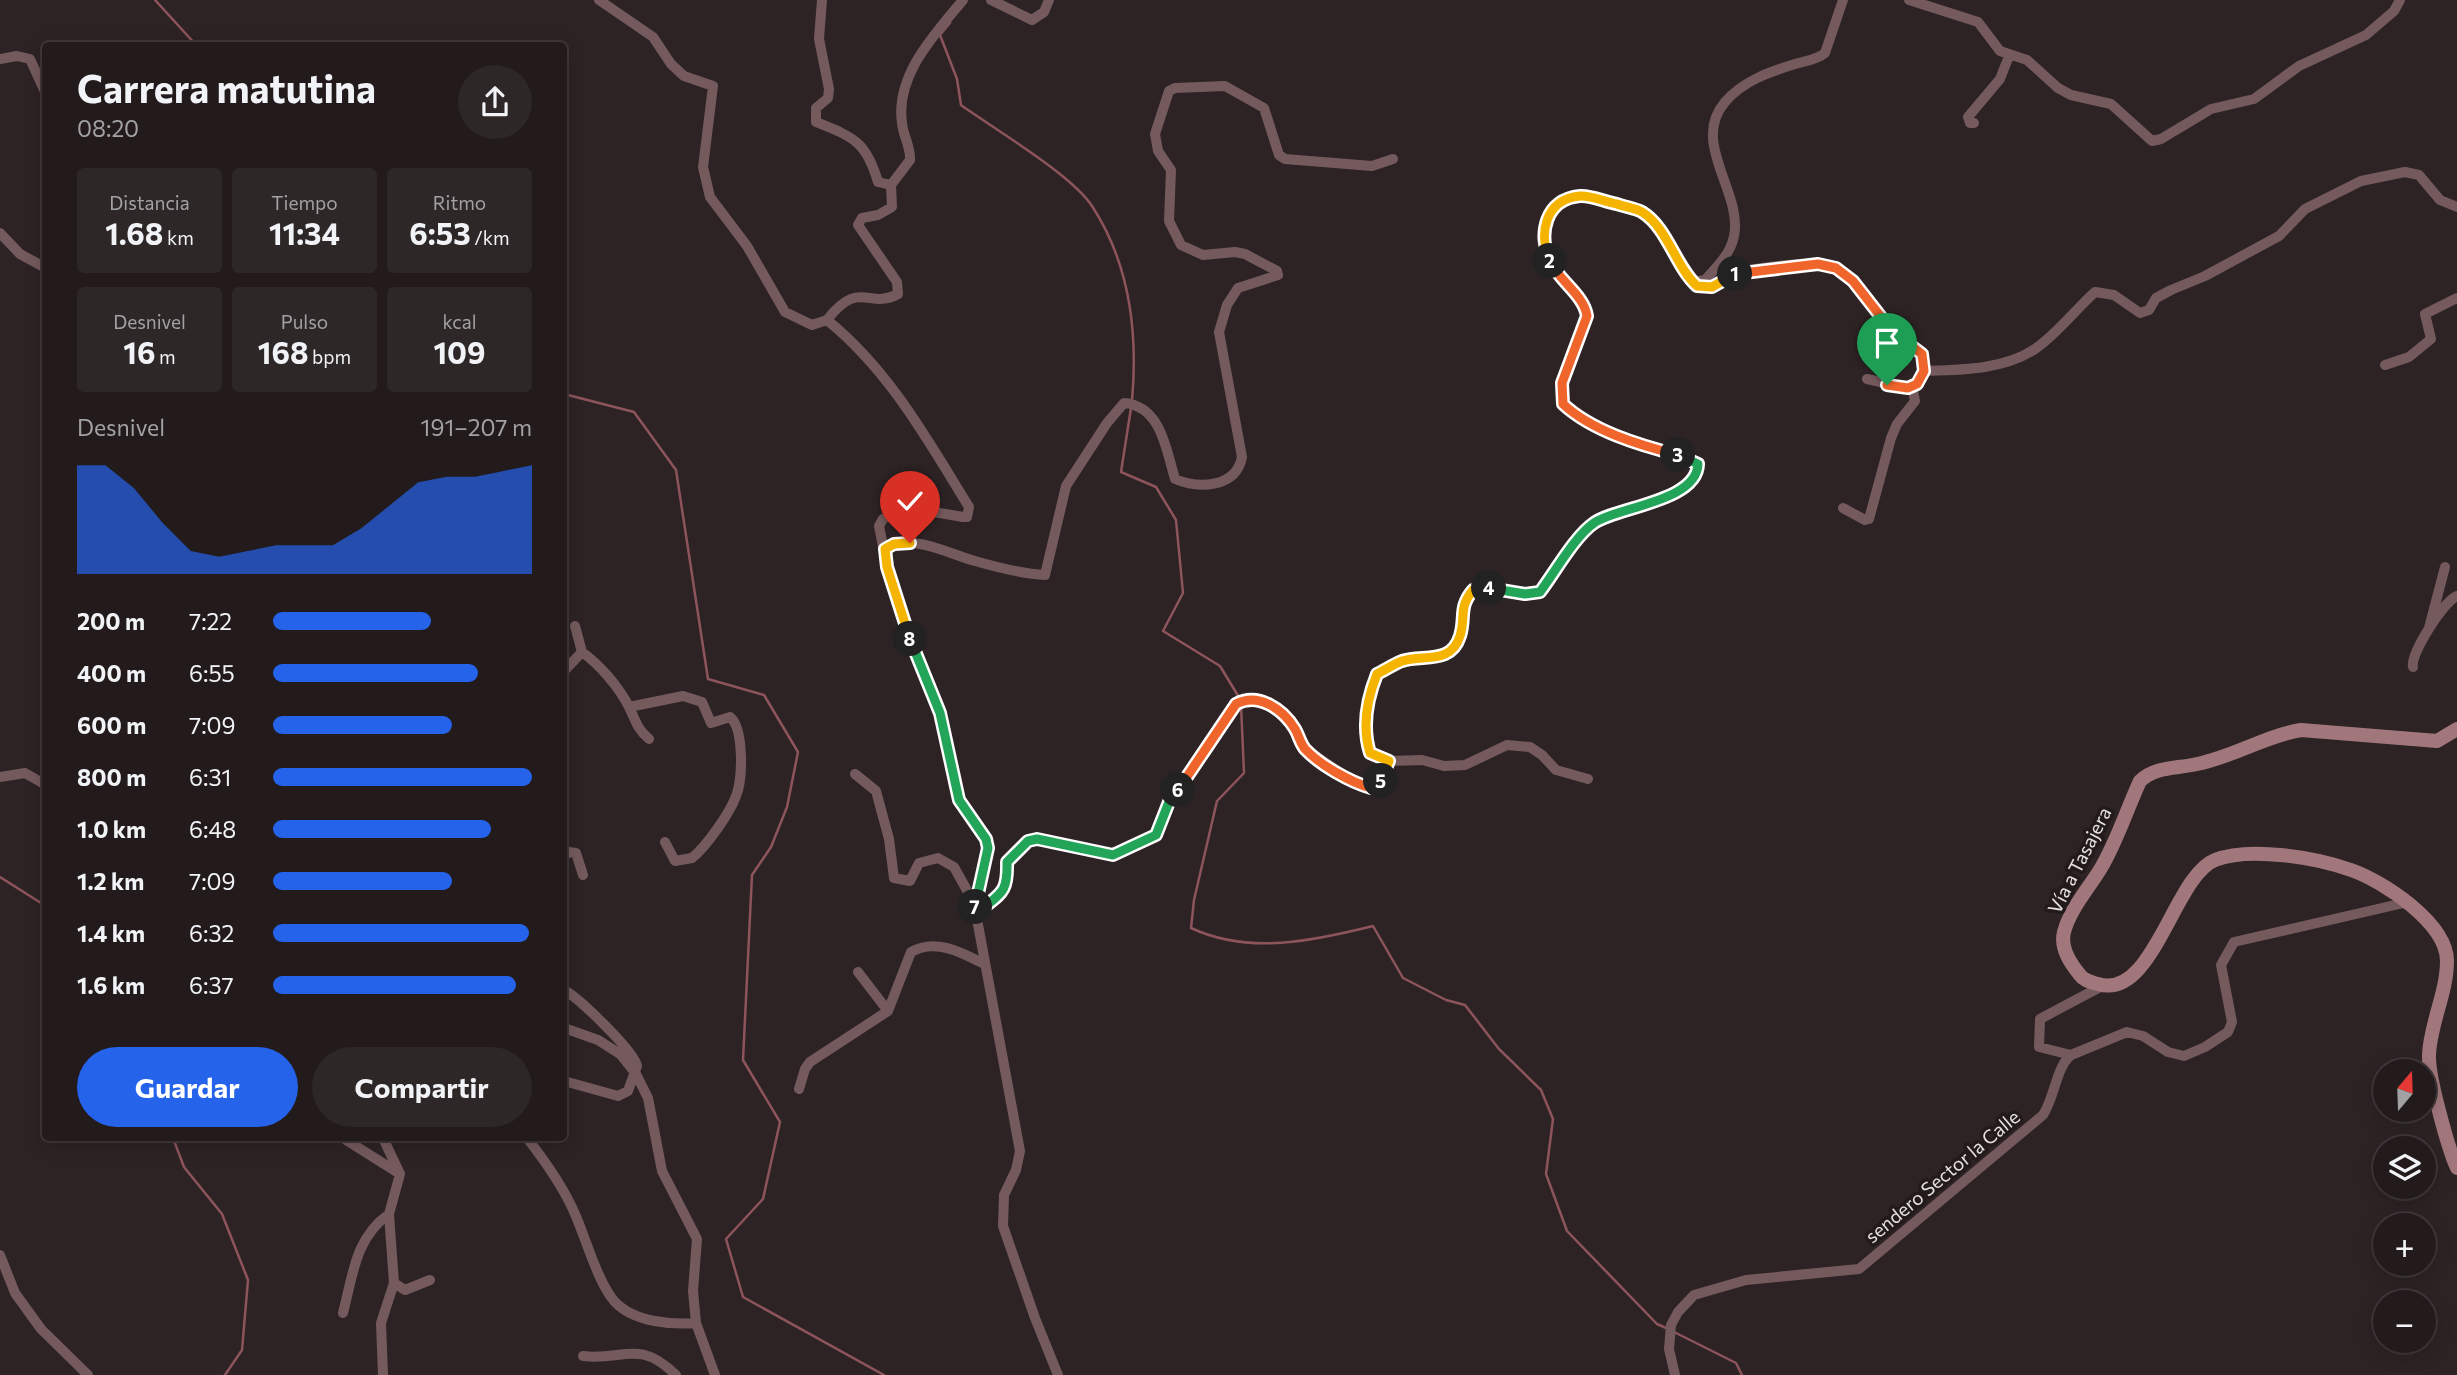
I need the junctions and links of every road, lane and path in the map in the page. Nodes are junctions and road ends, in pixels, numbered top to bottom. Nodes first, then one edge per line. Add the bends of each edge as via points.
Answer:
1 (599, 0) edge
2 (822, 0) edge
3 (963, 0) edge
4 (991, 0) edge
5 (1049, 0) edge
6 (1843, 0) edge
7 (1909, 0) edge
8 (2400, 0) edge
9 (2009, 56) junction
10 (0, 59) edge
11 (42, 85) edge
12 (1974, 123) dead end
13 (1393, 159) dead end
14 (891, 185) junction
15 (2457, 207) edge
16 (0, 233) edge
17 (42, 266) edge
18 (1692, 282) junction
19 (2457, 298) edge
20 (827, 320) junction
21 (2385, 365) dead end
22 (1924, 371) junction
23 (1867, 379) dead end
24 (1908, 388) junction
25 (1843, 509) dead end
26 (885, 549) junction
27 (2445, 568) dead end
28 (2457, 596) edge
29 (575, 626) dead end
30 (2430, 631) junction
31 (582, 652) junction
32 (2413, 667) dead end
33 (567, 668) edge
34 (629, 707) junction
35 (2457, 729) edge
36 (649, 739) dead end
37 (1389, 761) junction
38 (855, 774) dead end
39 (0, 777) edge
40 (1588, 779) dead end
41 (42, 783) edge
42 (665, 842) dead end
43 (567, 854) edge
44 (583, 875) dead end
45 (2408, 902) junction
46 (974, 903) junction
47 (976, 914) junction
48 (2452, 957) edge
49 (984, 964) junction
50 (858, 972) dead end
51 (2102, 986) junction
52 (567, 992) edge
53 (888, 1011) junction
54 (567, 1029) edge
55 (2071, 1055) junction
56 (636, 1074) junction
57 (567, 1082) edge
58 (799, 1089) dead end
59 (348, 1141) edge
60 (384, 1141) edge
61 (529, 1141) edge
62 (2457, 1168) edge
63 (400, 1174) junction
64 (389, 1214) junction
65 (0, 1255) edge
66 (430, 1280) dead end
67 (394, 1283) junction
68 (343, 1313) dead end
69 (696, 1323) junction
70 (583, 1356) dead end
71 (89, 1375) edge
72 (383, 1375) edge
73 (676, 1375) edge
74 (715, 1375) edge
75 (1058, 1375) edge
76 (1675, 1375) edge

1 - 20 street via 653,37 684,76 713,86 703,167 710,197 747,246 785,312 812,325
2 - 14 street via 819,38 829,89 814,118 854,138 867,152 878,182
3 - 14 street via 925,45 904,89 902,123 910,160
4 - 5 street via 1031,20 1044,12
6 - 18 street via 1821,57 1749,80 1724,103 1714,124 1714,146 1736,221 1734,235 1730,250 1706,280
7 - 9 street via 1978,22 1994,46
8 - 9 street via 2366,35 2299,66 2254,99 2211,109 2152,141 2111,104 2071,95 2027,60
9 - 12 street via 2000,79 1968,117
10 - 11 street via 30,59
13 - 26 street via 1372,166 1285,159 1279,155 1264,108 1225,86 1169,91 1155,134 1158,151 1171,170 1169,221 1181,245 1203,256 1245,254 1278,275 1238,288 1219,332 1242,457 1240,468 1214,484 1190,485 1175,479 1161,432 1149,411 1124,403 1066,486 1045,575 910,543
14 - 20 street via 892,207 862,218 858,225 897,282 898,294 846,299
15 - 22 street via 2440,200 2419,175 2405,172 2361,181 2305,209 2279,236 2157,298 2149,310 2140,313 2105,292 2095,292 2034,349 2007,361
16 - 17 street via 20,254
18 - 22 street via 1704,288 1741,272 1818,264 1836,268 1853,281 1892,331 1916,348 1924,360
18 - 37 street via 1653,219 1640,211 1583,196 1565,198 1553,208 1543,246 1587,316 1562,383 1563,404 1577,417 1645,446 1691,459 1698,464 1698,471 1657,502 1595,522 1540,592 1473,590 1465,600 1460,637 1448,653 1436,659 1404,661 1377,674 1369,695 1365,738 1370,753
19 - 21 street via 2426,314 2431,339 2409,356
20 - 26 street via 859,345 891,385 968,506 967,517 898,510 879,526
22 - 24 street via 1917,384
23 - 24 street
24 - 25 street via 1914,401 1897,424 1869,519
26 - 46 street via 908,631 940,713 959,800 986,839 988,848
27 - 30 street
28 - 30 street
29 - 31 street
30 - 32 street via 2413,654
31 - 33 street
31 - 34 street via 598,665
34 - 36 street via 636,726
34 - 42 street via 682,696 702,702 711,723 730,718 736,728 740,774 730,808 692,858 675,861
35 - 51 street, Vía a Tasajera via 2437,741 2301,730 2196,764 2150,771 2140,781 2102,865 2063,934 2067,958 2083,979
37 - 40 street via 1465,765 1507,745 1530,747 1556,770
37 - 47 street via 1380,784 1371,788 1357,784 1307,750 1280,712 1257,699 1245,699 1236,704 1169,802 1156,835 1113,855 1047,839 1028,841 1007,862 1003,891
38 - 46 street via 876,790 894,878 910,881 919,863 938,858 954,867
39 - 41 street via 25,773
43 - 44 street via 576,853
45 - 48 street via 2424,916
45 - 51 street via 2353,871 2311,860 2252,853 2214,860 2196,876 2146,961 2123,982
45 - 55 street via 2234,942 2221,965 2232,1022 2228,1032 2205,1047 2184,1056 2127,1032
46 - 47 street
47 - 49 street
48 - 62 street via 2429,1056 2449,1151
49 - 53 street via 936,945 919,948 911,952
49 - 75 street via 1020,1151 1003,1195 1003,1226
50 - 53 street
51 - 55 street via 2040,1019 2039,1047
52 - 56 street via 629,1049
53 - 58 street via 810,1062
54 - 56 street via 620,1054
55 - 76 street, sendero Sector la Calle via 2064,1060 2053,1100 2043,1115 1859,1269 1746,1280 1694,1295 1671,1325 1669,1349
56 - 57 street via 628,1091 618,1097
56 - 69 street via 648,1098 662,1171 697,1239
59 - 63 street
60 - 63 street
61 - 69 street via 549,1166 615,1301 653,1320
63 - 64 street
64 - 67 street
64 - 68 street via 366,1236 350,1274
65 - 71 street via 15,1293 41,1329
66 - 67 street via 405,1290
67 - 72 street via 381,1323
69 - 74 street
70 - 73 street via 636,1352 666,1365

